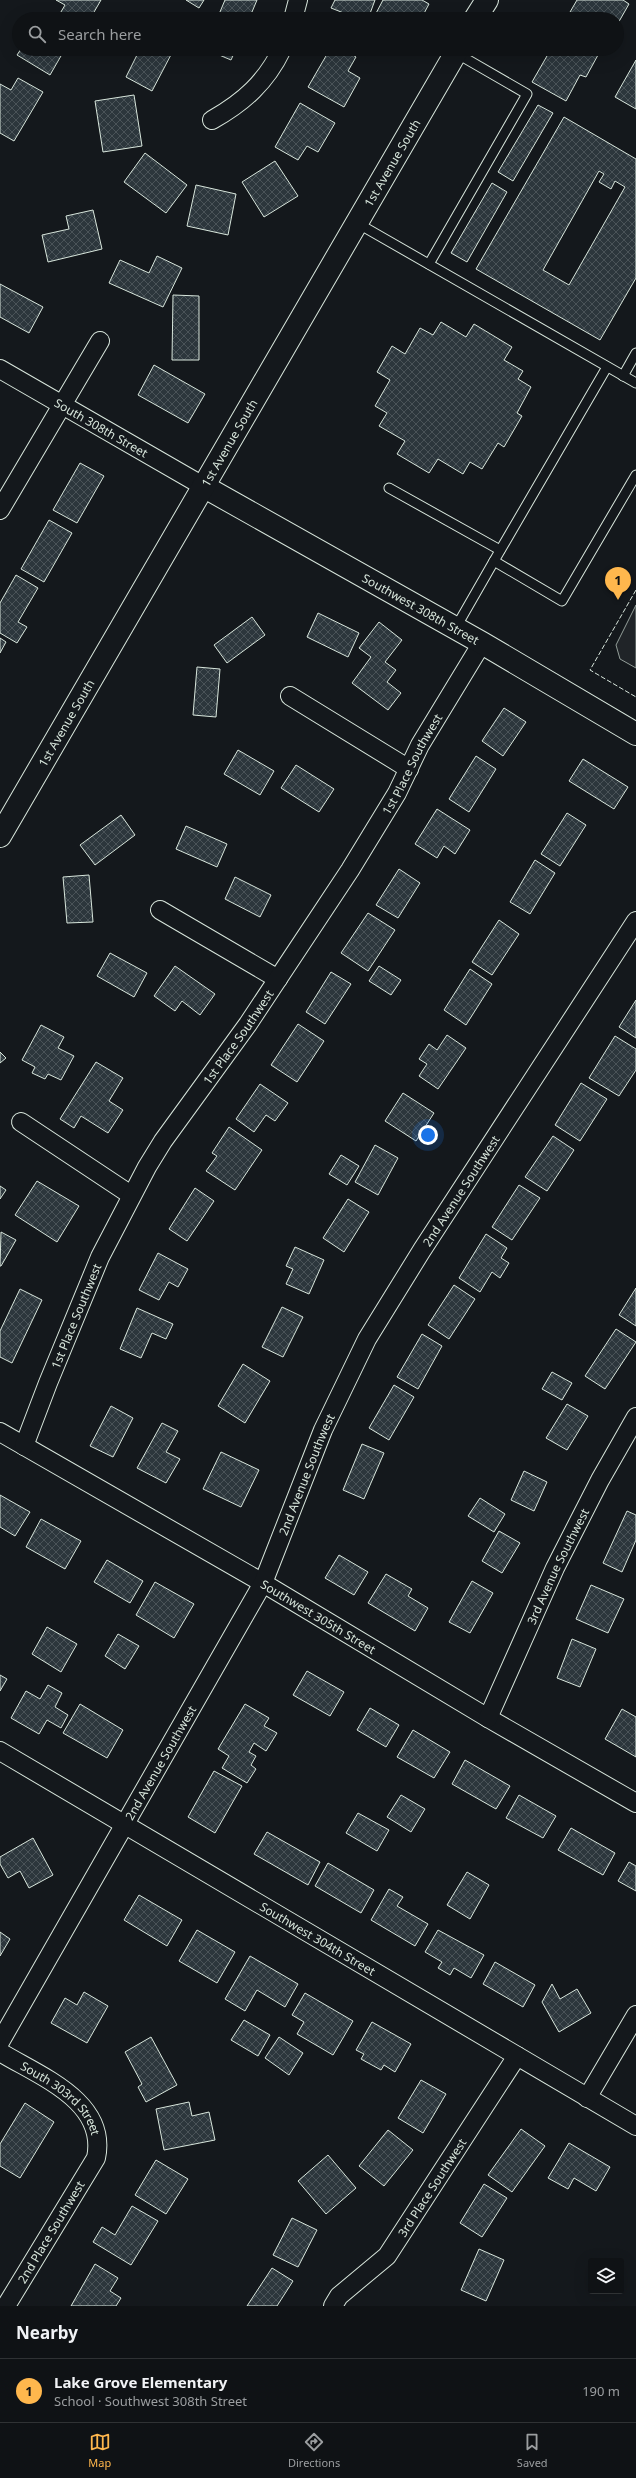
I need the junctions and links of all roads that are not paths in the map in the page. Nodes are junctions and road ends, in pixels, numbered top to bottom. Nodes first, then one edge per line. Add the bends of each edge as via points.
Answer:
1 (298, 0) edge
2 (486, 0) edge
3 (295, 12) edge
4 (480, 12) edge
5 (278, 56) edge
6 (454, 56) edge
7 (465, 56) edge
8 (212, 120) dead end
9 (357, 223) junction
10 (429, 264) junction
11 (100, 340) dead end
12 (636, 353) edge
13 (607, 367) junction
14 (0, 369) edge
15 (623, 376) junction
16 (636, 383) edge
17 (61, 405) junction
18 (636, 474) edge
19 (204, 486) junction
20 (389, 488) dead end
21 (0, 510) edge
22 (500, 550) junction
23 (494, 561) junction
24 (454, 629) junction
25 (482, 643) junction
26 (290, 696) dead end
27 (636, 734) edge
28 (409, 769) junction
29 (0, 836) edge
30 (160, 910) dead end
31 (636, 921) edge
32 (278, 979) junction
33 (21, 1122) dead end
34 (131, 1195) junction
35 (636, 1417) edge
36 (0, 1432) edge
37 (24, 1446) junction
38 (263, 1583) junction
39 (488, 1718) junction
40 (0, 1751) edge
41 (636, 1803) edge
42 (126, 1824) junction
43 (636, 2015) edge
44 (0, 2042) edge
45 (0, 2052) edge
46 (517, 2056) junction
47 (587, 2098) junction
48 (636, 2126) edge
49 (96, 2158) joint
50 (6, 2306) edge
51 (333, 2306) edge

1 - 3 street
2 - 4 main road
5 - 8 street via 272,69 253,92
6 - 9 main road, 1st Avenue South
7 - 10 lane via 527,94
9 - 10 lane
9 - 19 main road, 1st Avenue South
10 - 13 lane
11 - 17 street
12 - 15 lane
13 - 15 lane
13 - 22 lane
14 - 17 street, South 308th Street
15 - 16 lane
17 - 19 street, South 308th Street
17 - 21 street
18 - 23 lane via 562,601
19 - 24 main road, Southwest 308th Street
19 - 29 main road, 1st Avenue South
20 - 22 lane
22 - 23 lane
23 - 24 lane
24 - 25 main road, Southwest 308th Street
25 - 27 main road, Southwest 308th Street
25 - 28 street, 1st Place Southwest via 420,745
26 - 28 street
28 - 32 street, 1st Place Southwest via 383,818
30 - 32 street
31 - 38 street, 2nd Avenue Southwest via 367,1339 323,1430
32 - 34 street, 1st Place Southwest via 163,1140
33 - 34 street
34 - 37 street, 1st Place Southwest via 100,1257
35 - 39 street, 3rd Avenue Southwest via 555,1568
36 - 37 street, Southwest 305th Street
37 - 38 street, Southwest 305th Street
38 - 39 street, Southwest 305th Street
38 - 42 street, 2nd Avenue Southwest
39 - 41 street, Southwest 305th Street
40 - 42 street, Southwest 304th Street
42 - 44 street, 2nd Avenue Southwest
42 - 46 street, Southwest 304th Street
43 - 47 street
45 - 49 street, South 303rd Street via 73,2096 87,2112 96,2130
46 - 47 street, Southwest 304th Street
46 - 51 street, 3rd Place Southwest via 387,2256 339,2296
47 - 48 street, Southwest 304th Street
49 - 50 street, 2nd Place Southwest

